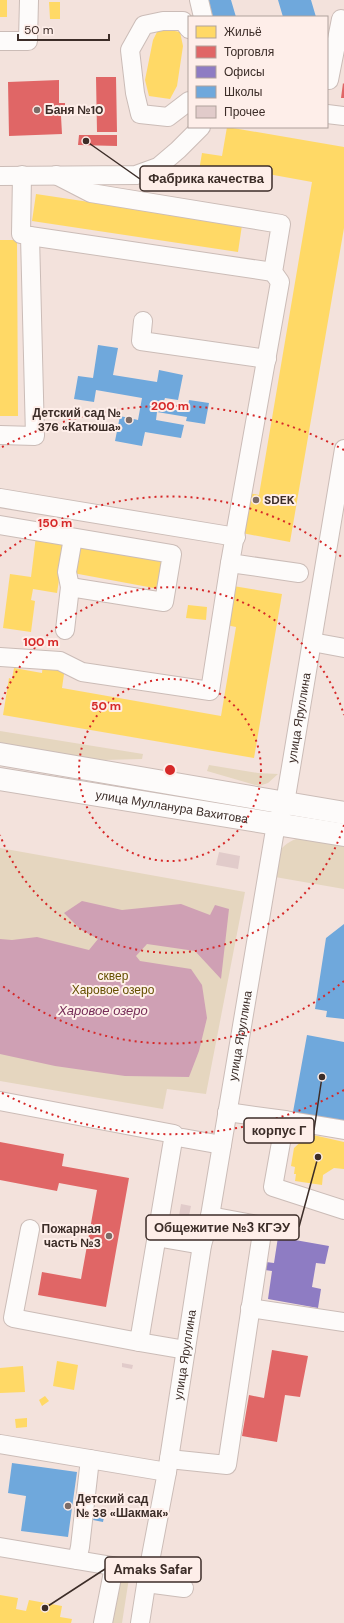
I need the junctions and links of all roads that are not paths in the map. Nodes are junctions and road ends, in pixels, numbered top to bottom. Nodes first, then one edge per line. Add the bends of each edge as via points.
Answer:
1 (28, 0) edge
2 (199, 0) edge
3 (203, 16) edge
4 (341, 19) dead end
5 (188, 28) edge
6 (0, 41) edge
7 (329, 72) edge
8 (188, 102) edge
9 (328, 114) edge
10 (344, 116) edge
11 (200, 128) edge
12 (22, 175) junction
13 (56, 175) junction
14 (0, 176) edge
15 (30, 236) junction
16 (273, 272) junction
17 (143, 321) dead end
18 (267, 359) junction
19 (0, 435) edge
20 (344, 449) edge
21 (0, 498) edge
22 (0, 525) edge
23 (236, 537) junction
24 (73, 538) junction
25 (230, 563) junction
26 (299, 572) dead end
27 (70, 587) junction
28 (65, 630) dead end
29 (312, 642) junction
30 (344, 648) edge
31 (0, 657) edge
32 (0, 754) edge
33 (0, 779) edge
34 (284, 803) junction
35 (344, 813) edge
36 (276, 824) junction
37 (344, 835) edge
38 (0, 1101) edge
39 (227, 1112) junction
40 (285, 1120) junction
41 (344, 1130) edge
42 (183, 1138) dead end
43 (222, 1145) junction
44 (343, 1207) edge
45 (210, 1216) junction
46 (30, 1229) dead end
47 (156, 1237) junction
48 (202, 1245) junction
49 (250, 1308) junction
50 (344, 1322) edge
51 (139, 1342) junction
52 (186, 1350) junction
53 (0, 1447) edge
54 (90, 1459) junction
55 (168, 1465) junction
56 (0, 1547) edge
57 (76, 1560) junction
58 (114, 1567) junction
59 (147, 1578) junction
60 (184, 1588) dead end
61 (103, 1623) edge
62 (140, 1623) edge

1 - 6 street via 28,41
2 - 3 street
4 - 7 street
5 - 8 street via 183,21 163,21 144,25 130,50 140,114 168,117
9 - 10 street
11 - 13 street via 158,167 136,175
12 - 13 street
12 - 14 street
12 - 15 street via 21,234
13 - 16 street via 91,193 282,224
15 - 16 street
15 - 19 street via 35,436
16 - 18 street via 280,282
17 - 18 street via 141,341
18 - 23 street
20 - 29 street, улица Яруллина
21 - 23 street
22 - 24 street
23 - 25 street
24 - 27 street via 67,572
24 - 27 street via 172,554 164,602
25 - 26 street
25 - 31 street via 210,691 82,672 60,661
27 - 28 street
29 - 30 street
29 - 34 street, улица Яруллина
32 - 34 main road, улица Мулланура Вахитова
33 - 36 main road, улица Мулланура Вахитова
34 - 35 main road, улица Мулланура Вахитова
34 - 36 street, улица Яруллина
36 - 37 main road, улица Мулланура Вахитова
36 - 39 street, улица Яруллина
38 - 47 street via 174,1134
39 - 40 street
39 - 43 street, улица Яруллина
40 - 41 street
40 - 44 street via 273,1186
42 - 43 street
43 - 45 street, улица Яруллина
45 - 48 street, улица Яруллина
45 - 49 street via 263,1226
46 - 51 street via 13,1318
47 - 48 street
47 - 51 street
48 - 52 street, улица Яруллина
49 - 50 street
49 - 55 street via 227,1465
51 - 52 street
52 - 55 street, улица Яруллина
53 - 54 street
54 - 55 street
54 - 57 street via 80,1547
55 - 59 street, улица Яруллина
56 - 57 street
57 - 58 street
58 - 59 street
58 - 61 street
59 - 60 street
59 - 62 street, улица Яруллина

